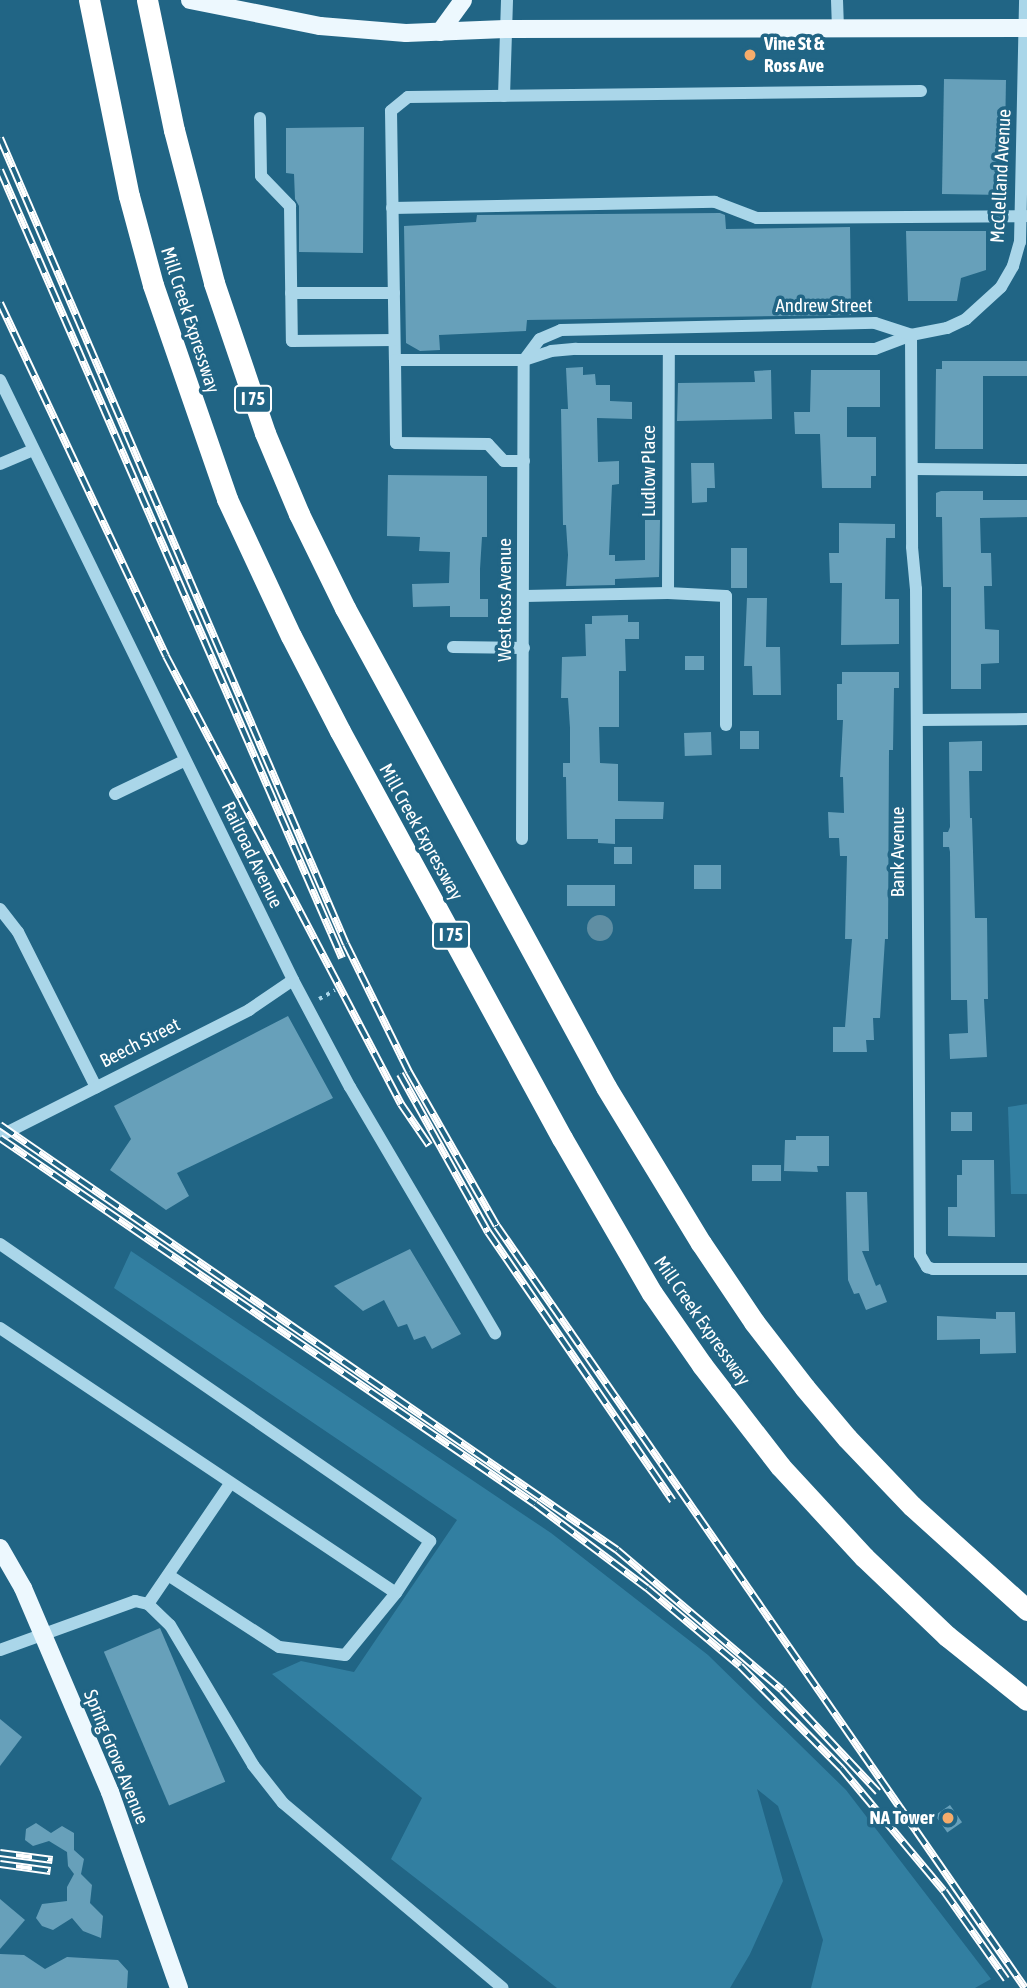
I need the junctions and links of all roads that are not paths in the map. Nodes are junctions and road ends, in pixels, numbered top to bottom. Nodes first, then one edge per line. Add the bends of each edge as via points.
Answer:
1 (89, 0) edge
2 (148, 0) edge
3 (190, 0) edge
4 (463, 0) edge
5 (507, 0) edge
6 (837, 0) edge
7 (1025, 0) edge
8 (838, 28) junction
9 (1026, 28) edge
10 (505, 29) junction
11 (440, 32) junction
12 (921, 91) dead end
13 (504, 96) junction
14 (260, 118) dead end
15 (392, 208) junction
16 (1024, 216) edge
17 (291, 293) junction
18 (394, 293) junction
19 (911, 335) junction
20 (394, 340) junction
21 (668, 350) junction
22 (395, 360) junction
23 (524, 360) junction
24 (0, 380) edge
25 (33, 450) junction
26 (524, 461) junction
27 (0, 464) edge
28 (914, 469) junction
29 (1027, 470) edge
30 (668, 593) junction
31 (525, 596) junction
32 (453, 647) dead end
33 (524, 648) junction
34 (1027, 719) edge
35 (918, 720) junction
36 (726, 725) dead end
37 (184, 761) junction
38 (115, 794) dead end
39 (522, 839) dead end
40 (0, 909) edge
41 (293, 980) junction
42 (96, 1087) junction
43 (0, 1136) edge
44 (0, 1244) edge
45 (1027, 1269) edge
46 (0, 1328) edge
47 (495, 1333) dead end
48 (229, 1484) junction
49 (0, 1548) edge
50 (168, 1575) junction
51 (396, 1593) junction
52 (148, 1604) junction
53 (1027, 1611) edge
54 (43, 1633) junction
55 (0, 1650) edge
56 (1027, 1700) edge
57 (179, 1988) edge
58 (503, 1988) edge

1 - 56 highway, Mill Creek Expressway / I 75 via 129,196 153,285 228,499 340,731 562,1138 652,1293 780,1466 882,1575 947,1636
2 - 53 highway, Mill Creek Expressway / I 75 via 214,283 265,433 299,514 345,608 606,1087 709,1254 805,1388 912,1506
3 - 11 main road via 363,31
4 - 11 main road
5 - 10 street
6 - 8 street
7 - 9 street, McClelland Avenue
8 - 9 main road
8 - 10 main road
9 - 16 street, McClelland Avenue
10 - 11 main road
10 - 13 street
12 - 13 street
13 - 15 street via 408,97 391,111
14 - 17 street via 261,176 290,206
15 - 16 street via 715,202 757,218
15 - 18 street
16 - 19 street, McClelland Avenue via 1013,265 990,300 947,328
17 - 18 street
17 - 20 street via 292,341
18 - 20 street
19 - 21 street via 876,349
19 - 23 street, Andrew Street via 875,323 561,330 540,340
19 - 28 street, Bank Avenue
20 - 22 street
21 - 23 street via 576,349
21 - 30 street, Ludlow Place
22 - 23 street
22 - 26 street via 396,443 488,444 504,461
23 - 26 street, West Ross Avenue
24 - 25 street, Railroad Avenue
25 - 27 street
25 - 37 street, Railroad Avenue
26 - 31 street, West Ross Avenue
28 - 29 street
28 - 35 street, Bank Avenue
30 - 31 street
30 - 36 street via 726,596
31 - 33 street, West Ross Avenue
32 - 33 street
33 - 39 street, West Ross Avenue
34 - 35 street
35 - 45 street, Bank Avenue via 920,1255 933,1269
37 - 38 street
37 - 41 street, Railroad Avenue
40 - 42 street via 18,932
41 - 42 street, Beech Street via 249,1010
41 - 47 street, Railroad Avenue
42 - 43 street, Beech Street
44 - 51 street via 430,1541
46 - 48 street
48 - 50 street
48 - 51 street
49 - 54 main road, Spring Grove Avenue
50 - 51 street via 279,1647 345,1655
50 - 52 street
52 - 54 street via 135,1601
52 - 58 street via 170,1625 253,1765 283,1803
54 - 55 street
54 - 57 main road, Spring Grove Avenue via 110,1792

